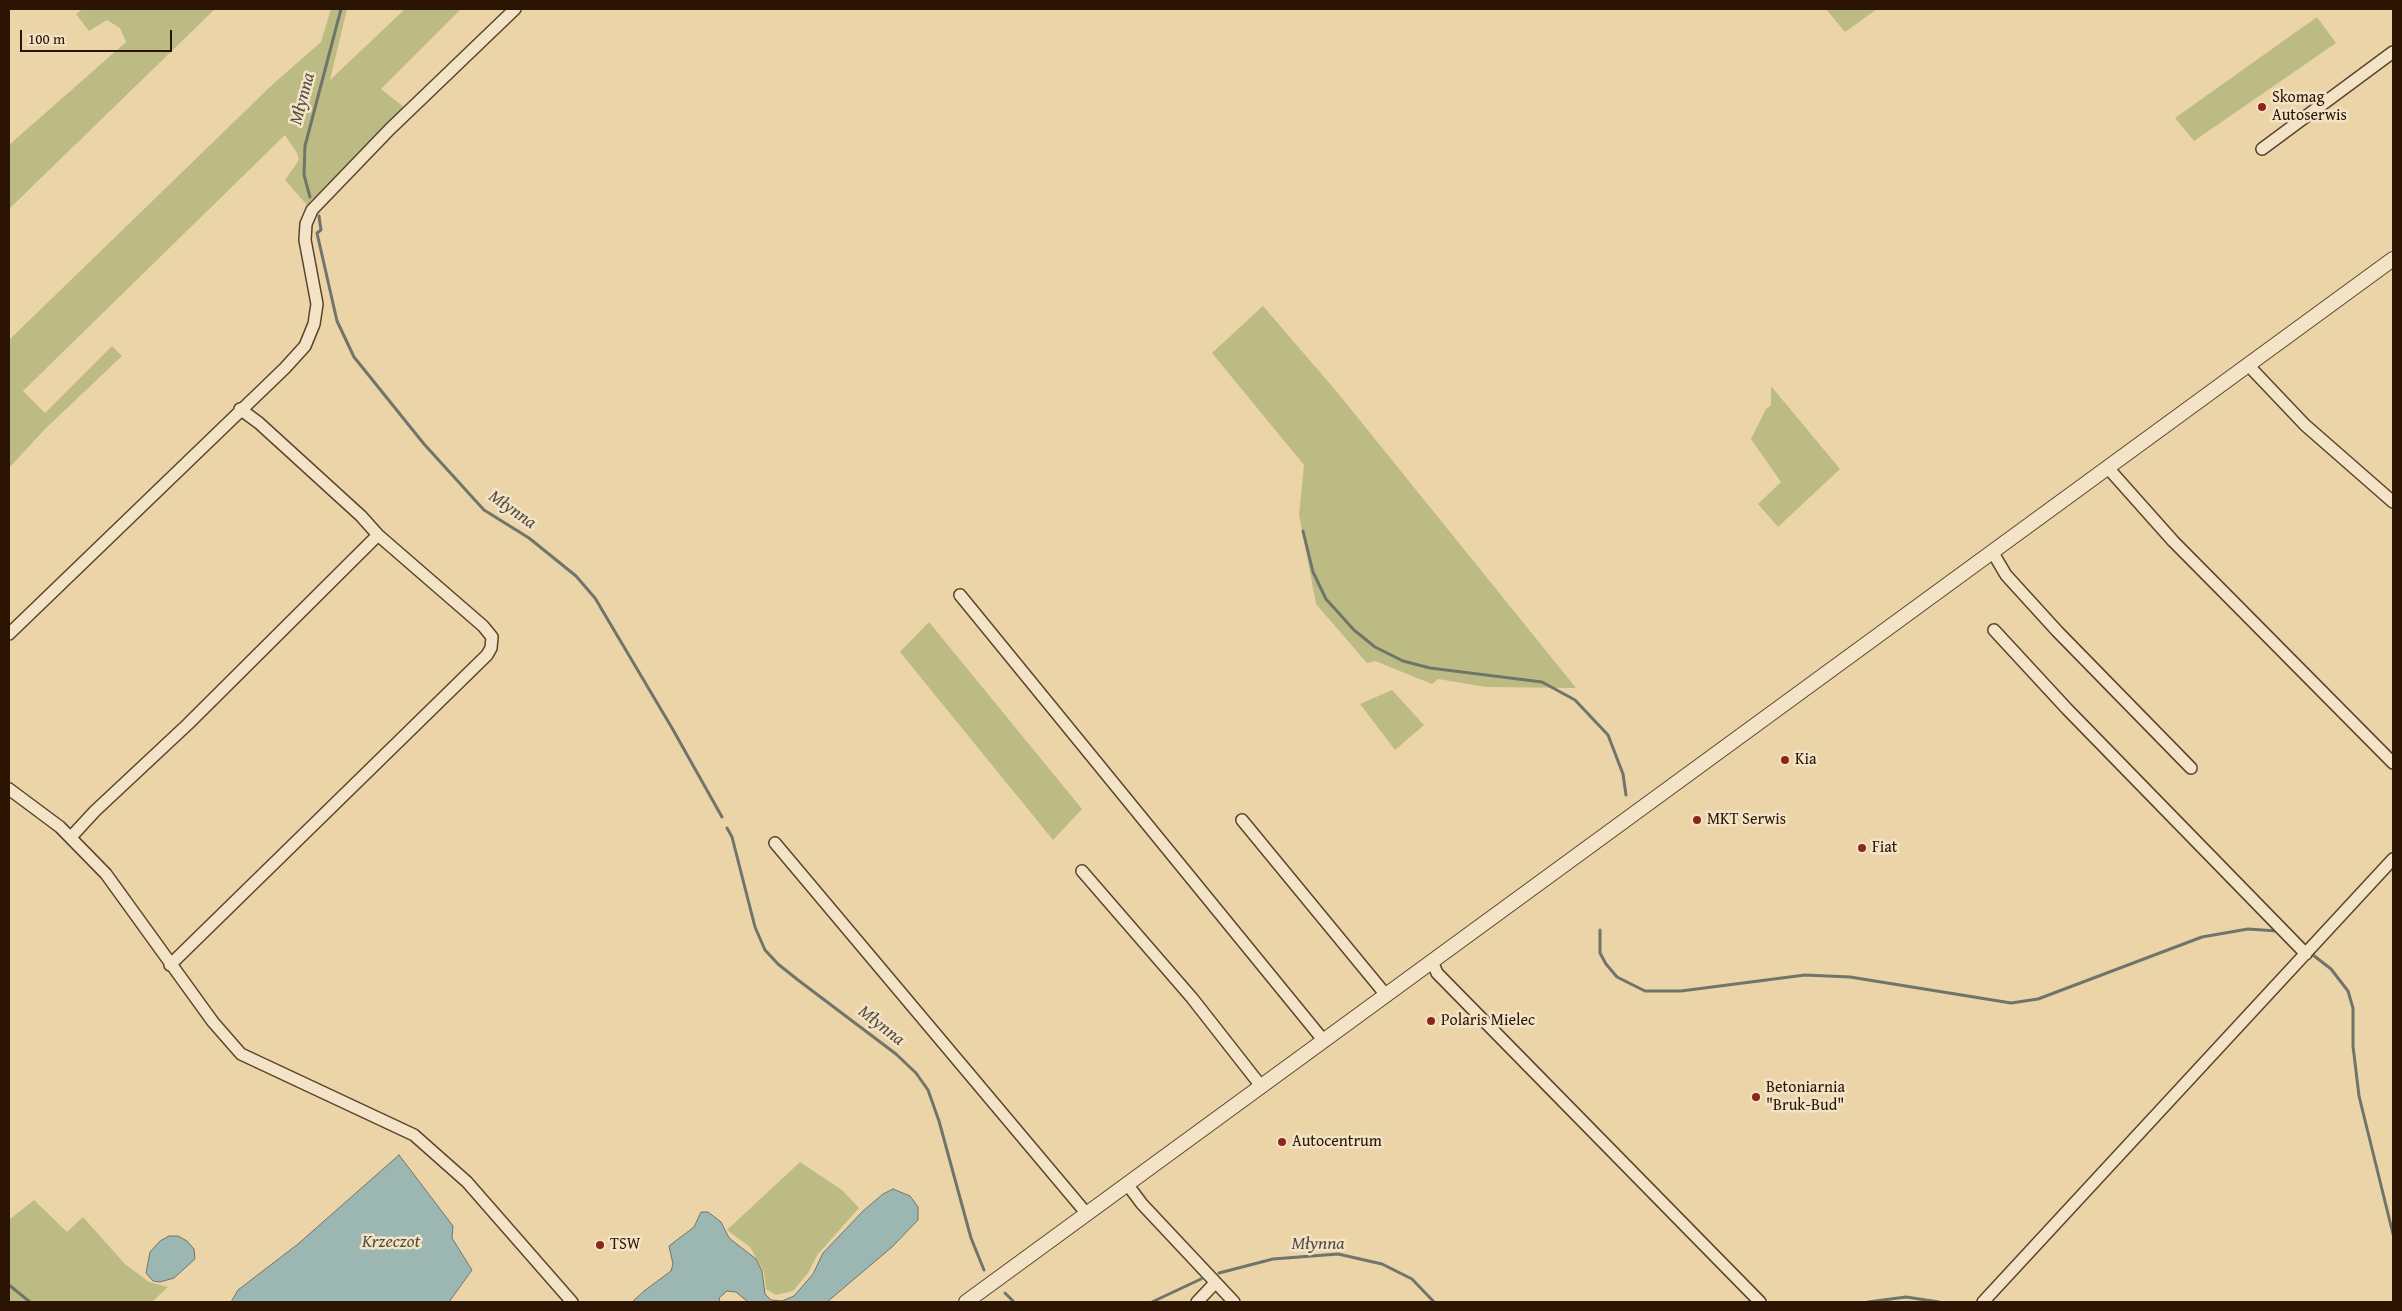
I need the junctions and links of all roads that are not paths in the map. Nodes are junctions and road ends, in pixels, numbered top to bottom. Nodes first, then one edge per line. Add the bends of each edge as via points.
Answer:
1 (515, 9) edge
2 (2393, 52) edge
3 (2262, 149) dead end
4 (2393, 259) edge
5 (2248, 366) junction
6 (240, 409) junction
7 (2108, 468) junction
8 (2393, 502) edge
9 (378, 535) junction
10 (1993, 553) junction
11 (960, 595) dead end
12 (1994, 630) dead end
13 (9, 634) edge
14 (2393, 763) edge
15 (2191, 768) dead end
16 (9, 789) edge
17 (1242, 820) dead end
18 (71, 837) junction
19 (775, 842) dead end
20 (2393, 859) edge
21 (1082, 871) dead end
22 (2306, 954) junction
23 (1432, 961) junction
24 (170, 965) junction
25 (1386, 995) junction
26 (1324, 1040) junction
27 (1261, 1086) junction
28 (1127, 1184) junction
29 (1087, 1214) junction
30 (1216, 1283) junction
31 (572, 1302) edge
32 (966, 1302) edge
33 (1197, 1302) edge
34 (1234, 1302) edge
35 (1760, 1302) edge
36 (1983, 1302) edge

1 - 6 street via 390,129 312,210 306,224 305,240 316,304 314,324 306,346
2 - 3 street
4 - 5 street
5 - 7 street
5 - 8 street via 2305,425
6 - 9 street via 266,429
6 - 13 street
7 - 10 street
7 - 14 street via 2173,541
9 - 18 street
9 - 24 street via 483,626 492,637 491,648
10 - 15 street via 2006,575 2057,631
10 - 23 street
11 - 26 street
12 - 22 street via 2067,710
16 - 18 street
17 - 25 street
18 - 24 street via 106,874
19 - 29 street
20 - 22 street
21 - 27 street via 1192,998
22 - 36 street
23 - 25 street
23 - 35 street via 1437,973
24 - 31 street via 241,1054 407,1130 448,1163
25 - 26 street
26 - 27 street
27 - 28 street
28 - 29 street
28 - 30 street
29 - 32 street
30 - 33 street
30 - 34 street

